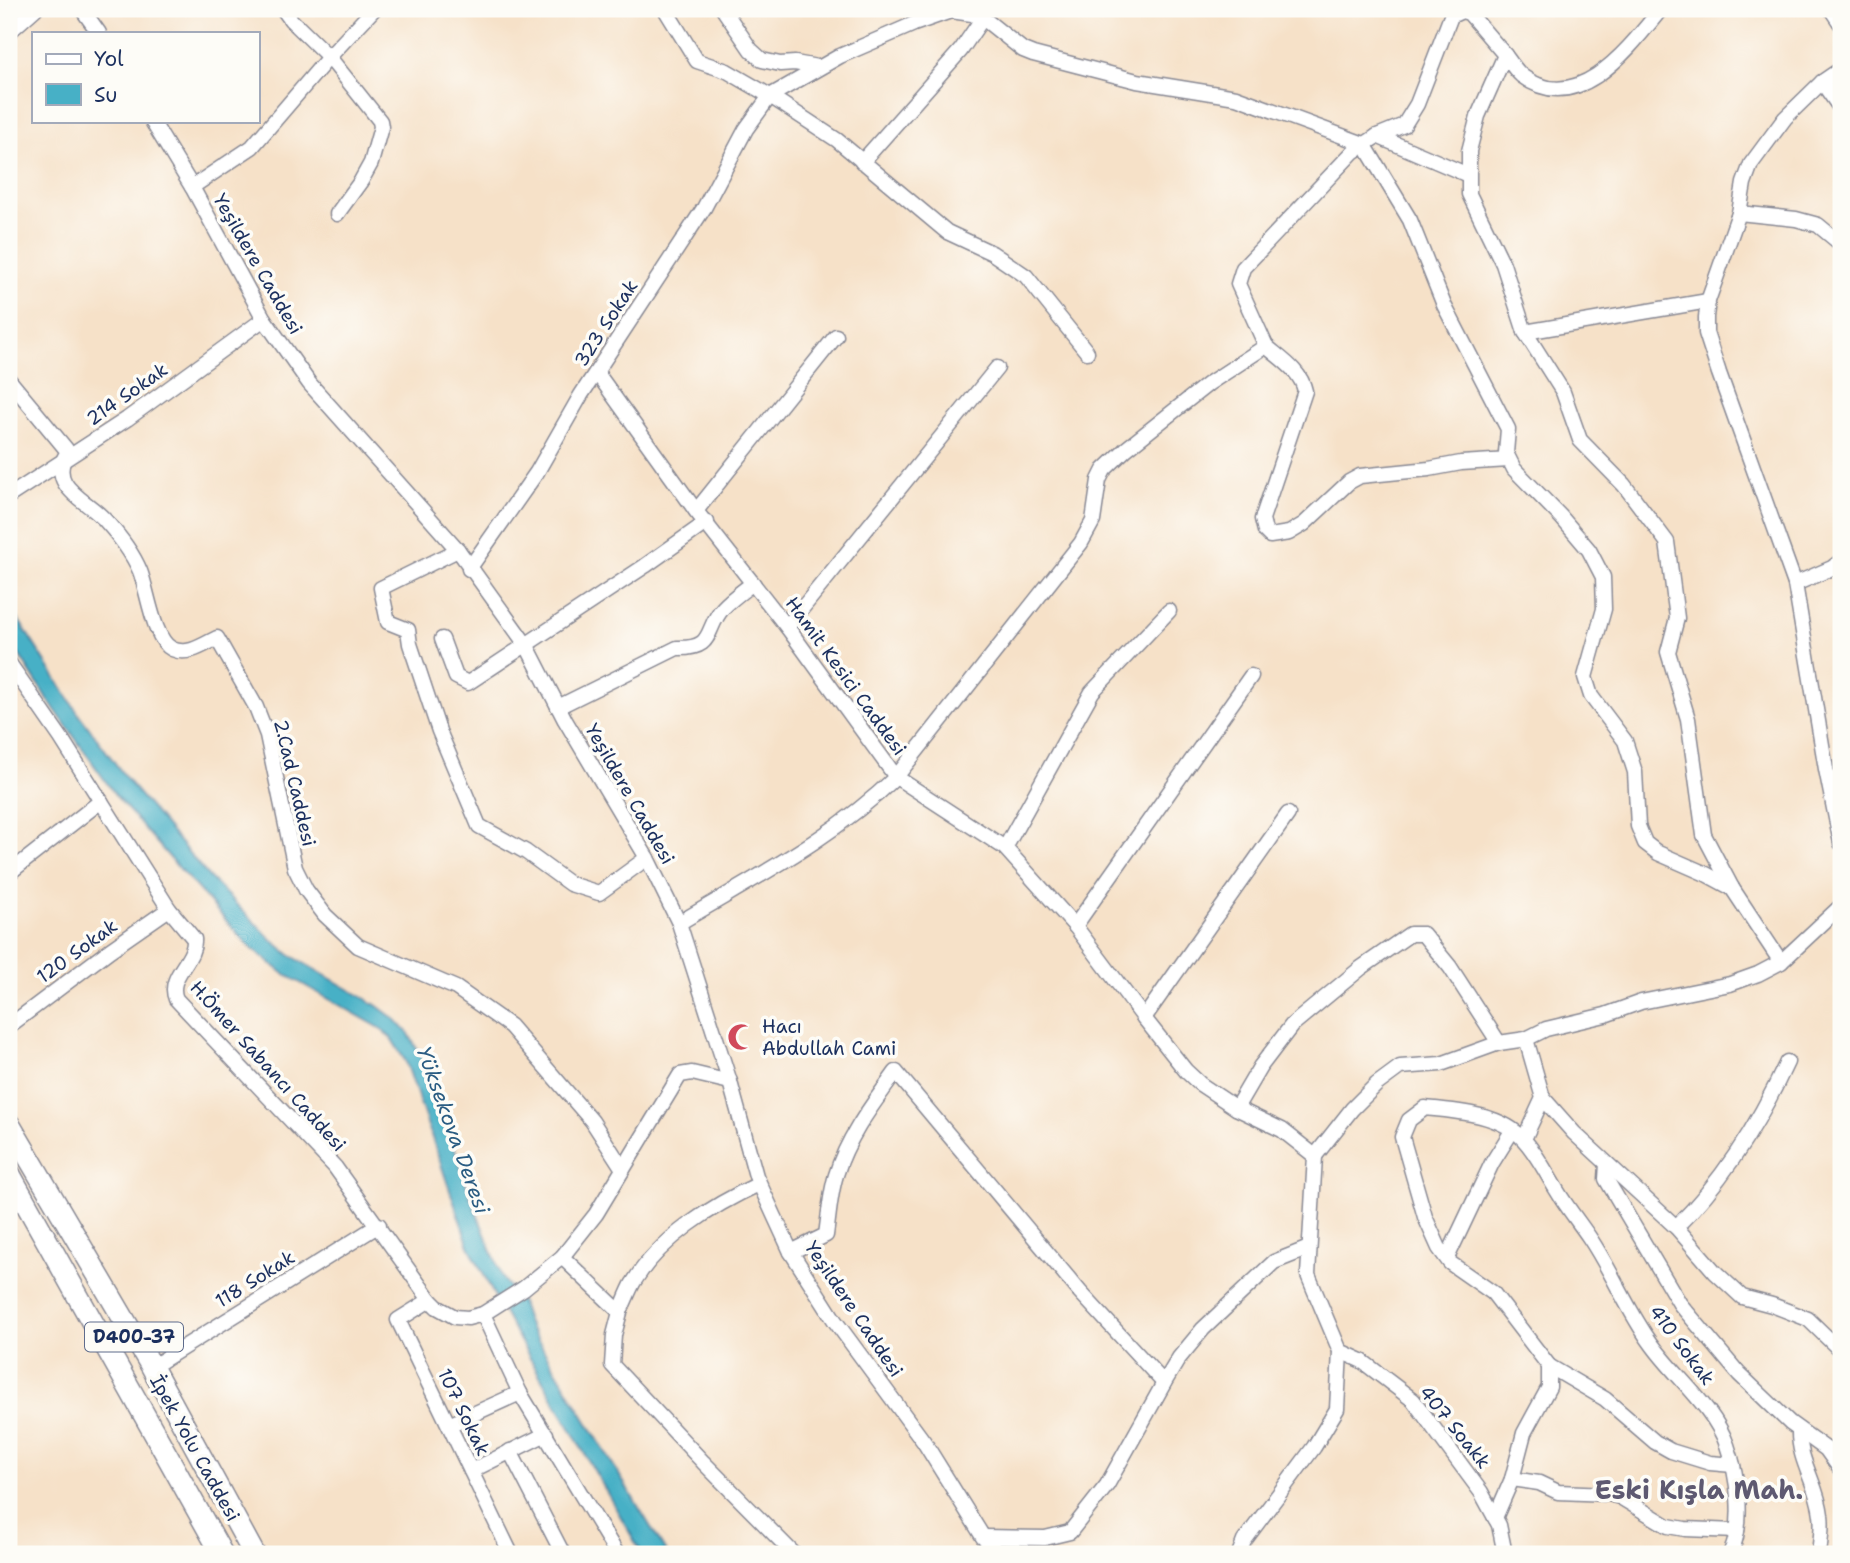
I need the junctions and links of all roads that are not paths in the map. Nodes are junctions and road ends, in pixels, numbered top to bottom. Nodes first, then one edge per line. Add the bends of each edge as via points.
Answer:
1 (35, 9) edge
2 (82, 9) edge
3 (284, 9) edge
4 (374, 9) edge
5 (664, 9) edge
6 (723, 9) edge
7 (1661, 9) edge
8 (1831, 9) edge
9 (982, 19) junction
10 (1841, 24) edge
11 (9, 32) edge
12 (98, 32) edge
13 (1505, 55) junction
14 (329, 57) junction
15 (817, 67) junction
16 (1841, 69) edge
17 (1822, 82) junction
18 (770, 96) junction
19 (1841, 109) edge
20 (153, 122) edge
21 (1377, 136) junction
22 (1364, 144) junction
23 (862, 162) junction
24 (1468, 175) junction
25 (192, 187) junction
26 (1739, 213) junction
27 (337, 214) dead end
28 (1841, 244) edge
29 (1708, 301) junction
30 (264, 319) junction
31 (1525, 332) junction
32 (836, 336) dead end
33 (1266, 346) junction
34 (1087, 352) dead end
35 (997, 368) dead end
36 (597, 373) junction
37 (9, 380) edge
38 (1509, 460) junction
39 (62, 461) junction
40 (9, 496) edge
41 (696, 511) junction
42 (706, 522) junction
43 (458, 550) junction
44 (1841, 561) edge
45 (469, 569) junction
46 (753, 583) junction
47 (1795, 584) junction
48 (1168, 611) dead end
49 (787, 627) junction
50 (442, 639) dead end
51 (527, 646) junction
52 (9, 663) edge
53 (1251, 676) dead end
54 (558, 707) junction
55 (896, 777) junction
56 (101, 801) junction
57 (1288, 814) dead end
58 (1841, 843) edge
59 (1006, 848) junction
60 (647, 858) junction
61 (9, 873) edge
62 (1731, 888) junction
63 (1841, 906) edge
64 (169, 909) junction
65 (679, 923) junction
66 (1074, 926) junction
67 (1781, 962) junction
68 (1144, 1018) junction
69 (9, 1026) edge
70 (1526, 1040) junction
71 (1499, 1043) junction
72 (1787, 1062) dead end
73 (730, 1083) junction
74 (1543, 1098) junction
75 (1236, 1108) junction
76 (9, 1124) edge
77 (1518, 1135) junction
78 (1315, 1156) junction
79 (1607, 1164) junction
80 (623, 1170) junction
81 (9, 1173) edge
82 (759, 1184) junction
83 (379, 1225) junction
84 (1676, 1227) junction
85 (1309, 1248) junction
86 (791, 1252) junction
87 (562, 1257) junction
88 (1447, 1258) junction
89 (430, 1300) junction
90 (488, 1311) junction
91 (620, 1312) junction
92 (1339, 1351) junction
93 (1841, 1351) edge
94 (1549, 1366) junction
95 (152, 1367) junction
96 (1164, 1383) junction
97 (520, 1393) junction
98 (449, 1425) junction
99 (1799, 1430) junction
100 (547, 1434) junction
101 (510, 1451) junction
102 (1732, 1465) junction
103 (1841, 1470) edge
104 (471, 1471) junction
105 (1512, 1479) junction
106 (1495, 1518) junction
107 (1737, 1531) junction
108 (983, 1537) junction
109 (222, 1554) edge
110 (254, 1554) edge
111 (512, 1554) edge
112 (563, 1554) edge
113 (617, 1554) edge
114 (794, 1554) edge
115 (984, 1554) edge
116 (998, 1554) edge
117 (1239, 1554) edge
118 (1505, 1554) edge
119 (1730, 1554) edge
120 (1819, 1554) edge

1 - 11 street
2 - 12 street
3 - 14 street
4 - 14 street
5 - 18 street via 697,61 727,71
6 - 15 street via 762,60
7 - 13 street via 1602,73 1584,83 1543,87 1521,75
8 - 10 street
9 - 15 street via 951,11
9 - 22 street via 1033,54 1136,81 1236,97
9 - 23 street via 961,50
13 - 21 street via 1469,13 1456,12 1446,26 1418,104 1404,125
13 - 24 street via 1478,116
14 - 25 street via 252,147
14 - 27 street via 381,127 371,163
15 - 18 street
16 - 17 street
17 - 19 street
17 - 26 street via 1785,118 1751,164
18 - 23 street
18 - 36 street, 323 Sokak
20 - 25 street, Yeşildere Caddesi
21 - 22 street
21 - 24 street
22 - 33 street via 1240,273 1238,284
22 - 38 street via 1410,220 1444,305 1508,429
23 - 34 street via 947,232 992,253 1026,276
24 - 31 street via 1469,194 1503,264
25 - 30 street, Yeşildere Caddesi
26 - 28 street via 1818,225
26 - 29 street
29 - 31 street
29 - 47 street via 1706,333
30 - 39 street, 214 Sokak
30 - 43 street, Yeşildere Caddesi via 309,383
31 - 62 street via 1563,392 1580,440 1624,485 1667,542 1677,618 1668,652 1688,719 1704,835
32 - 41 street
33 - 38 street via 1303,380 1304,391 1262,519 1270,536 1304,524 1360,476
33 - 55 street via 1208,384 1104,470 1093,521 1081,543
35 - 49 street
36 - 41 street, Hamit Kesici Caddesi
36 - 45 street, 323 Sokak via 537,472
37 - 39 street, 2.Cad Caddesi via 66,450
38 - 62 street via 1589,550 1603,577 1604,609 1585,677 1591,696 1625,741 1635,772 1638,826 1645,843
39 - 40 street, 214 Sokak
39 - 80 street, 2.Cad Caddesi via 68,490 104,519 140,569 159,635 172,648 189,652 217,638 230,658 267,735 295,868 325,915 358,946 456,988 510,1026 592,1121
41 - 42 street, Hamit Kesici Caddesi
42 - 46 street, Hamit Kesici Caddesi
42 - 51 street
43 - 45 street, Yeşildere Caddesi
43 - 60 street via 381,588 388,622 408,630 439,731 479,826 570,884 599,894
44 - 47 street
45 - 51 street, Yeşildere Caddesi
46 - 49 street, Hamit Kesici Caddesi
46 - 54 street via 722,608 708,638 699,645 677,648
47 - 58 street
48 - 59 street via 1092,692
49 - 55 street, Hamit Kesici Caddesi
50 - 51 street via 456,677 468,683
51 - 54 street, Yeşildere Caddesi
52 - 56 street, H.Ömer Sabancı Caddesi
53 - 66 street
54 - 60 street, Yeşildere Caddesi
55 - 59 street, Hamit Kesici Caddesi
55 - 65 street via 872,801 809,846
56 - 61 street
56 - 64 street, H.Ömer Sabancı Caddesi
57 - 68 street
59 - 66 street, Hamit Kesici Caddesi
60 - 65 street, Yeşildere Caddesi
62 - 67 street
63 - 67 street
64 - 69 street, 120 Sokak
64 - 83 street, H.Ömer Sabancı Caddesi via 191,933 195,945 175,980 176,999 335,1167
65 - 73 street, Yeşildere Caddesi
66 - 68 street, Hamit Kesici Caddesi
67 - 70 street via 1730,984 1641,1002 1546,1029
68 - 75 street, Hamit Kesici Caddesi via 1193,1077
70 - 71 street
70 - 74 street
71 - 75 street via 1450,967 1423,934 1410,934 1292,1026 1259,1067
71 - 78 street via 1441,1064 1400,1067 1352,1109
72 - 84 street via 1744,1141 1698,1205
73 - 80 street via 692,1073 680,1075
73 - 82 street, Yeşildere Caddesi
74 - 77 street
74 - 79 street
75 - 78 street, Hamit Kesici Caddesi via 1282,1130
76 - 95 highway, İpek Yolu Caddesi / D400-37
77 - 88 street via 1492,1163
77 - 88 street via 1496,1120 1454,1110 1425,1108 1409,1120 1402,1138 1425,1217
77 - 102 street, 410 Sokak via 1589,1237 1651,1343 1718,1426
78 - 85 street
79 - 84 street
79 - 99 street via 1606,1179 1681,1304 1739,1374
80 - 87 street
81 - 109 highway, İpek Yolu Caddesi / D400-37
82 - 86 street, Yeşildere Caddesi
82 - 91 street via 729,1198 652,1258 633,1283
83 - 89 street, H.Ömer Sabancı Caddesi
83 - 95 street, 118 Sokak
84 - 93 street via 1742,1297 1808,1319
85 - 92 street via 1308,1275
85 - 96 street via 1274,1262 1203,1329
86 - 96 street via 827,1235 840,1162 858,1126 896,1072 1080,1292
86 - 108 street, Yeşildere Caddesi via 835,1321 924,1442
87 - 90 street
87 - 91 street
88 - 94 street via 1493,1293
89 - 90 street, H.Ömer Sabancı Caddesi via 455,1317
89 - 98 street, 107 Sokak via 398,1320
90 - 97 street
91 - 114 street via 612,1365
92 - 106 street, 407 Soakk via 1362,1361 1413,1400 1473,1480
92 - 117 street via 1337,1409
94 - 102 street via 1605,1399 1671,1451 1710,1464
94 - 105 street via 1549,1387 1524,1433
95 - 110 highway, İpek Yolu Caddesi / D400-37
96 - 108 street via 1107,1485 1070,1532 1045,1538
97 - 98 street
97 - 100 street
98 - 104 street, 107 Sokak
99 - 103 street via 1826,1449
99 - 120 street via 1801,1453 1821,1516
100 - 101 street
100 - 113 street
101 - 104 street
101 - 112 street
102 - 107 street, 410 Sokak via 1740,1516
104 - 111 street, 107 Sokak
105 - 106 street
105 - 107 street via 1558,1492 1609,1493 1668,1525 1685,1529
106 - 118 street, 407 Soakk
107 - 119 street, 410 Sokak
108 - 115 street
108 - 116 street, Yeşildere Caddesi

